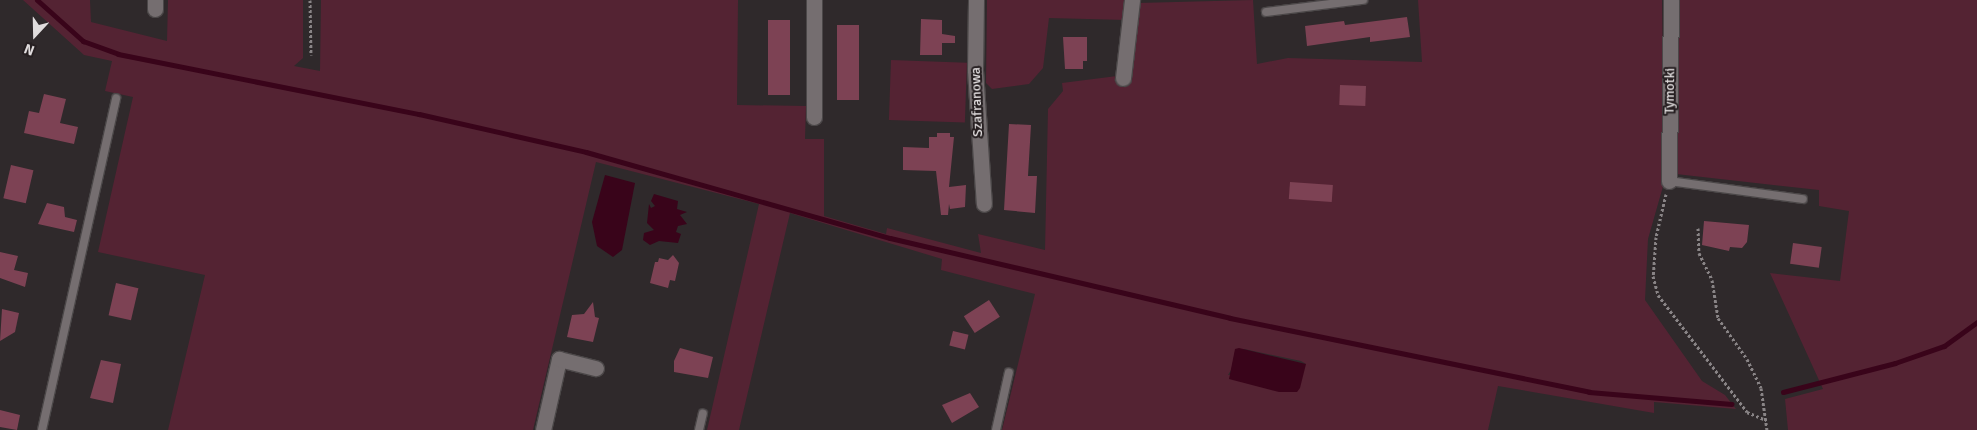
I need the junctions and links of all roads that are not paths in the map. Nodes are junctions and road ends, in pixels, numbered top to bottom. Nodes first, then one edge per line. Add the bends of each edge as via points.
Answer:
1 (814, 0) edge
2 (976, 0) edge
3 (1132, 0) edge
4 (1363, 0) edge
5 (1671, 0) edge
6 (1342, 2) edge
7 (1266, 12) dead end
8 (1123, 78) dead end
9 (116, 98) dead end
10 (814, 117) dead end
11 (1669, 181) joint
12 (1802, 199) dead end
13 (984, 204) dead end
14 (596, 368) dead end
15 (1009, 372) dead end
16 (703, 413) dead end
17 (42, 430) edge
18 (543, 430) edge
19 (699, 430) edge
20 (996, 430) edge

1 - 10 street
2 - 13 street, Szafranowa via 975,70
3 - 8 street
4 - 6 lane
5 - 11 street, Tymotki
6 - 7 lane
9 - 17 lane
11 - 12 lane
14 - 18 street via 559,359
15 - 20 lane
16 - 19 lane

